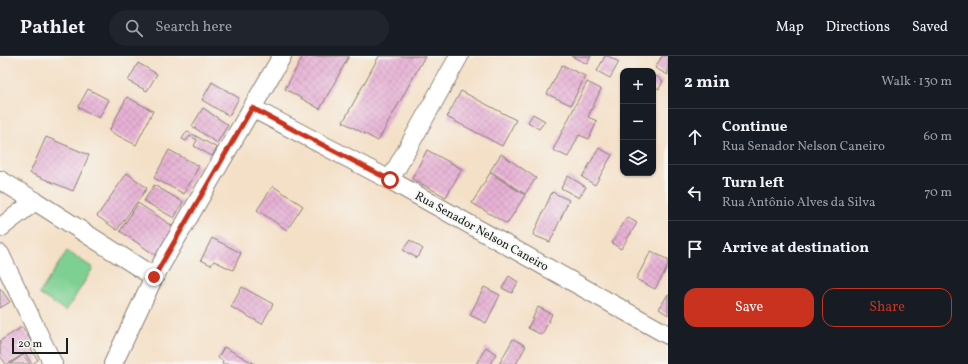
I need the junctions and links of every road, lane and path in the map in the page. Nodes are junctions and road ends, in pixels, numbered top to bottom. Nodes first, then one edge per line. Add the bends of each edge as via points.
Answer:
1 (282, 56) edge
2 (459, 56) edge
3 (252, 108) junction
4 (0, 180) edge
5 (390, 180) junction
6 (35, 201) junction
7 (0, 228) edge
8 (0, 254) edge
9 (154, 277) junction
10 (668, 335) edge
11 (53, 364) edge
12 (113, 364) edge

1 - 3 street
2 - 5 street
3 - 5 street, Rua Senador Nelson Caneiro
3 - 9 street
4 - 6 street
5 - 10 street, Rua Senador Nelson Caneiro
6 - 7 street
6 - 9 street
8 - 11 street
9 - 12 street

